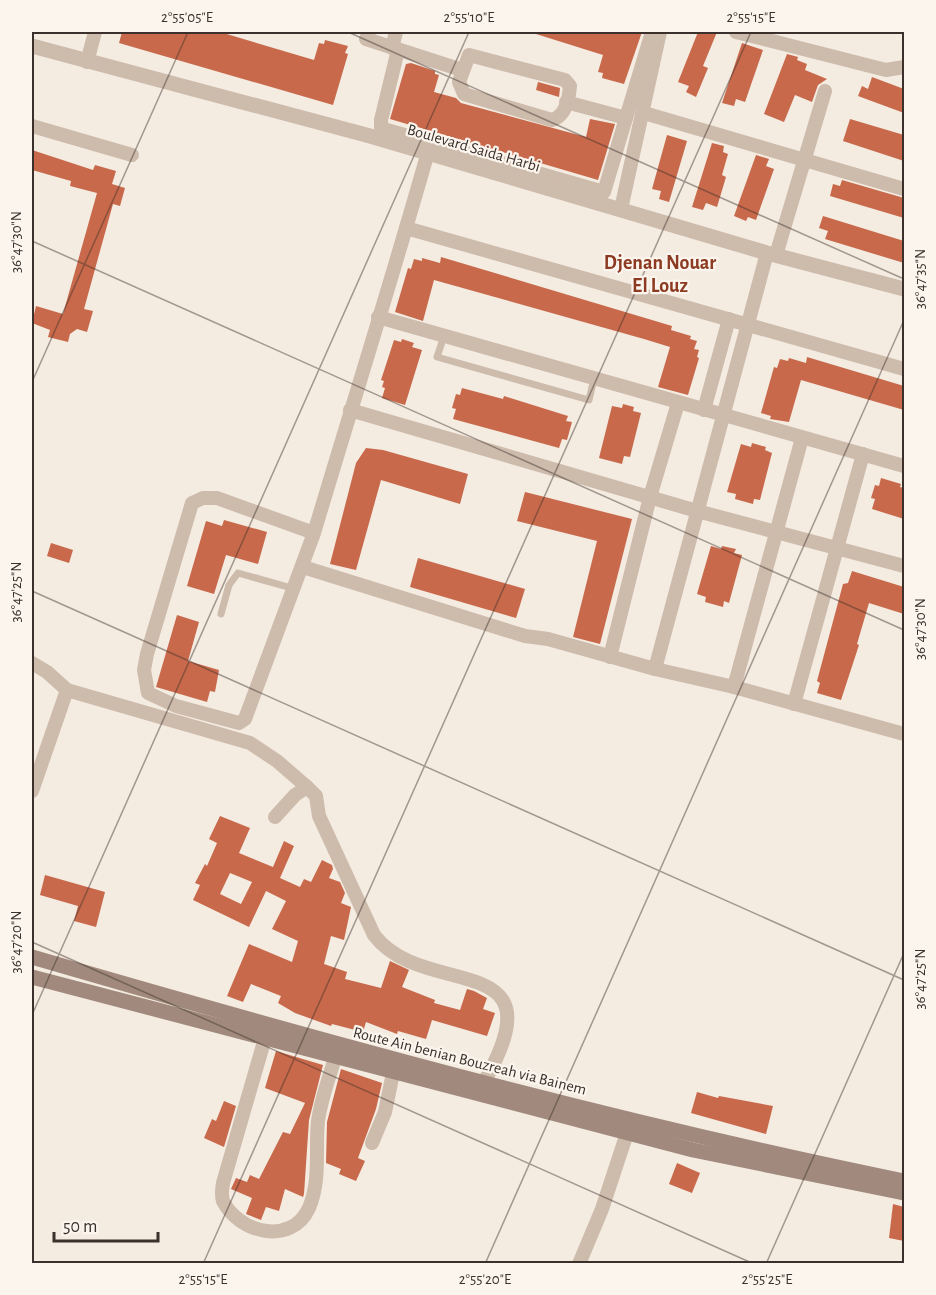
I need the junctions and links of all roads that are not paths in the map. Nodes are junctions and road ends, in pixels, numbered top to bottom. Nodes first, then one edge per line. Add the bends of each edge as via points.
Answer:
1 (95, 32) edge
2 (396, 32) edge
3 (652, 32) edge
4 (660, 32) edge
5 (736, 32) edge
6 (367, 35) edge
7 (780, 37) edge
8 (32, 46) edge
9 (395, 49) junction
10 (87, 62) junction
11 (904, 67) edge
12 (462, 69) junction
13 (825, 91) dead end
14 (567, 102) junction
15 (644, 113) junction
16 (626, 118) junction
17 (32, 126) edge
18 (428, 152) junction
19 (132, 155) dead end
20 (805, 160) junction
21 (904, 189) edge
22 (621, 209) junction
23 (406, 228) junction
24 (772, 254) junction
25 (904, 288) edge
26 (378, 317) junction
27 (729, 319) junction
28 (748, 324) junction
29 (444, 336) junction
30 (904, 369) edge
31 (594, 379) junction
32 (678, 403) junction
33 (350, 410) junction
34 (704, 410) junction
35 (724, 416) junction
36 (802, 438) junction
37 (863, 454) junction
38 (904, 466) edge
39 (650, 497) junction
40 (697, 511) junction
41 (774, 532) junction
42 (314, 533) junction
43 (837, 548) junction
44 (904, 566) edge
45 (303, 567) junction
46 (295, 589) junction
47 (221, 614) dead end
48 (610, 657) junction
49 (32, 663) edge
50 (655, 669) junction
51 (734, 687) junction
52 (67, 690) junction
53 (794, 704) junction
54 (239, 723) junction
55 (904, 734) edge
56 (250, 743) junction
57 (307, 787) junction
58 (32, 791) edge
59 (275, 817) dead end
60 (32, 957) edge
61 (32, 977) edge
62 (267, 1033) junction
63 (335, 1058) junction
64 (393, 1073) junction
65 (484, 1082) junction
66 (629, 1126) junction
67 (372, 1143) dead end
68 (904, 1181) edge
69 (904, 1194) edge
70 (579, 1263) edge

1 - 10 street
2 - 9 street
3 - 16 street
4 - 15 street
5 - 7 street
6 - 9 street
7 - 11 street via 886,70
8 - 10 street, Boulevard Saida Harbi
9 - 12 street
9 - 16 street via 381,120 381,127 387,130 604,192
10 - 18 street, Boulevard Saida Harbi
12 - 14 street via 469,55 477,55 565,80 570,86
12 - 14 street via 459,82 464,94 552,120 559,118
13 - 20 street
14 - 16 street
15 - 20 street
15 - 22 street
17 - 19 street
18 - 22 street, Boulevard Saida Harbi
18 - 23 street
20 - 21 street
20 - 24 street
22 - 24 street, Boulevard Saida Harbi
23 - 26 street
23 - 27 street
24 - 25 street, Boulevard Saida Harbi
24 - 28 street
26 - 29 street
26 - 33 street
27 - 28 street
27 - 34 street
28 - 30 street
28 - 35 street
29 - 31 street
29 - 31 lane via 437,357 589,400
31 - 32 street
32 - 34 street
32 - 39 street
33 - 39 street
33 - 42 street
34 - 35 street
35 - 36 street
35 - 40 street
36 - 37 street
36 - 41 street
37 - 38 street
37 - 43 street
39 - 40 street
39 - 48 street
40 - 41 street
40 - 50 street
41 - 43 street
41 - 51 street
42 - 45 street
42 - 54 street via 217,498 192,502 147,654 144,670 148,693 176,706
43 - 44 street
43 - 53 street
45 - 46 street
45 - 48 street via 525,636
46 - 47 lane via 238,573 229,585
46 - 54 street via 245,719
48 - 50 street
49 - 52 street
50 - 51 street
51 - 53 street
52 - 56 street
52 - 58 street
53 - 55 street
54 - 56 street
56 - 57 street
57 - 59 street
57 - 65 street via 316,796 320,816 380,943 412,962 486,986 503,997 507,1008 505,1038
60 - 62 main road, Route Ain benian Bouzreah via Bainem
61 - 62 main road, Route Ain benian Bouzreah via Bainem
62 - 63 main road, Route Ain benian Bouzreah via Bainem
62 - 63 street via 222,1194 225,1204 237,1216 264,1231 290,1229 309,1208 318,1167 319,1117
62 - 65 main road, Route Ain benian Bouzreah via Bainem
63 - 64 main road, Route Ain benian Bouzreah via Bainem
64 - 66 main road, Route Ain benian Bouzreah via Bainem
64 - 67 street via 385,1112
65 - 66 main road, Route Ain benian Bouzreah via Bainem
66 - 68 main road, Route Ain benian Bouzreah via Bainem
66 - 69 main road, Route Ain benian Bouzreah via Bainem via 784,1170
66 - 70 street via 602,1209

